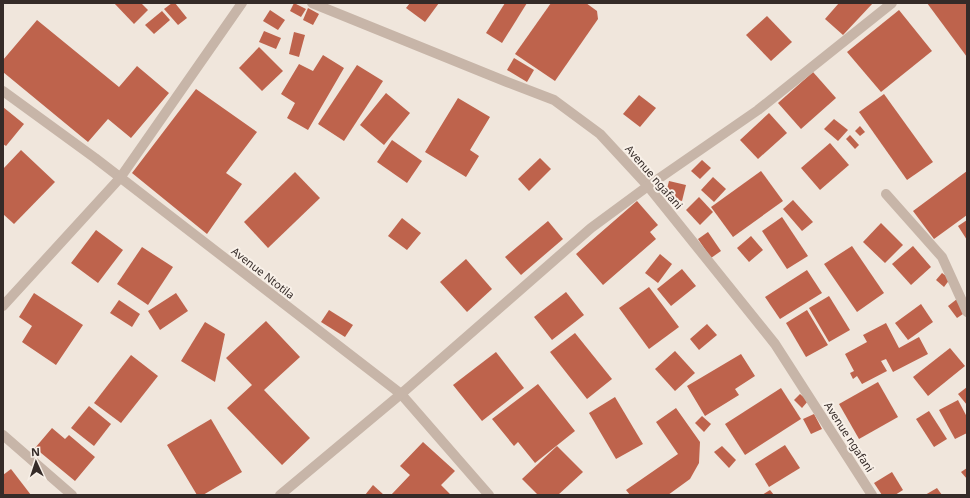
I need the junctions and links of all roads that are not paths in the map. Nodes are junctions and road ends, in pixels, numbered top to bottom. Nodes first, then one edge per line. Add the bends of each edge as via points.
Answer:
1 (242, 3) edge
2 (312, 3) edge
3 (892, 3) edge
4 (3, 91) edge
5 (120, 178) junction
6 (648, 186) junction
7 (886, 194) dead end
8 (3, 306) edge
9 (967, 312) edge
10 (401, 394) junction
11 (3, 435) edge
12 (72, 495) edge
13 (280, 495) edge
14 (489, 495) edge
15 (872, 495) edge

1 - 5 street
2 - 6 street, Avenue ngafani via 554,100 600,134
3 - 6 street via 758,110
4 - 5 street, Avenue Ntotila
5 - 8 street
5 - 10 street, Avenue Ntotila
6 - 10 street via 591,228
6 - 15 street, Avenue ngafani via 774,344
7 - 9 street via 942,257
10 - 13 street
10 - 14 street, Avenue Ntotila
11 - 12 street

